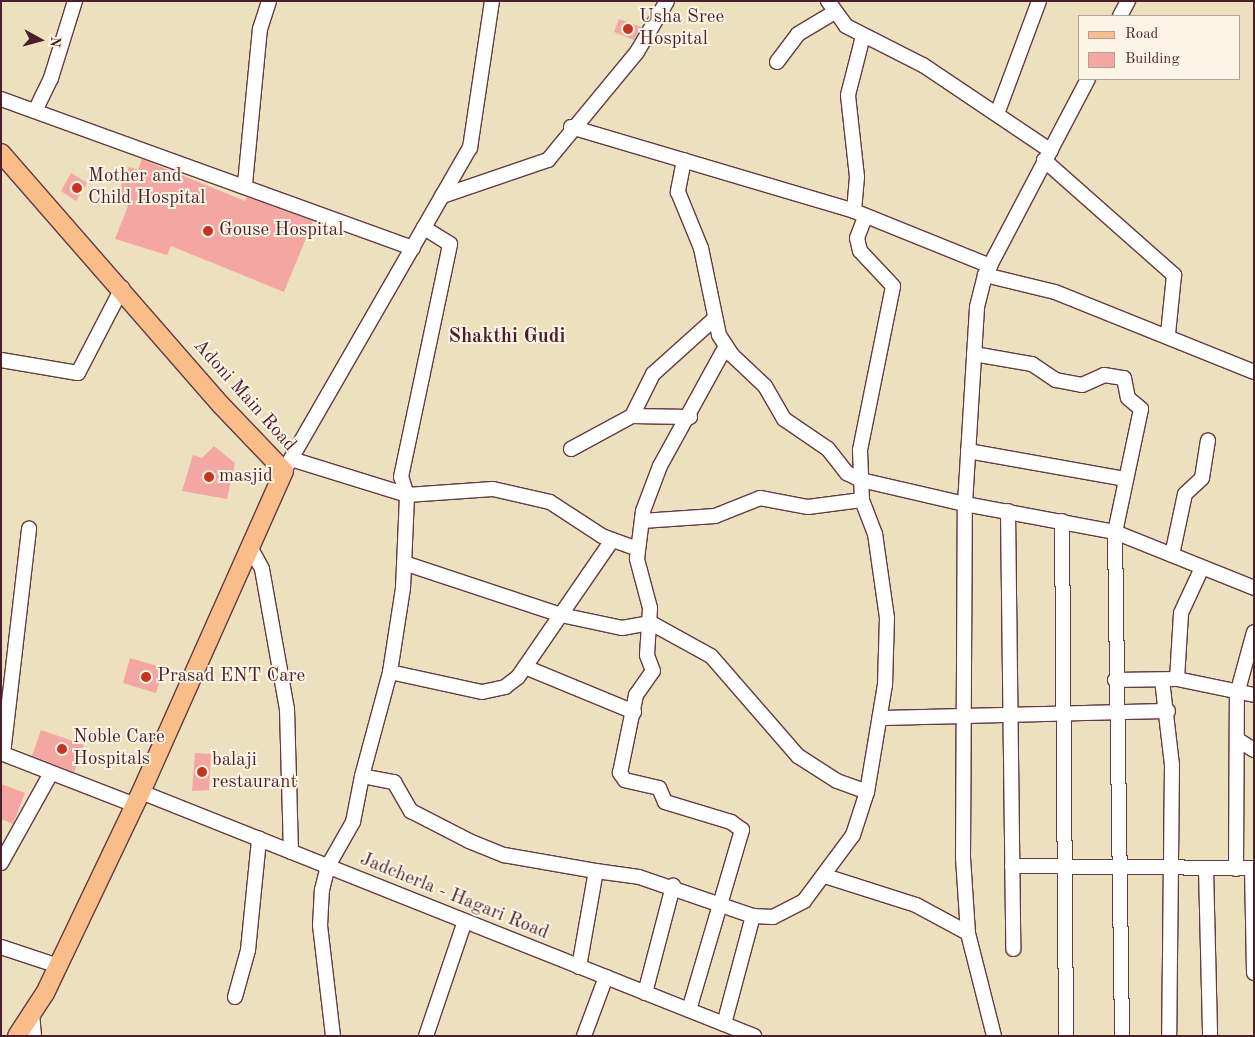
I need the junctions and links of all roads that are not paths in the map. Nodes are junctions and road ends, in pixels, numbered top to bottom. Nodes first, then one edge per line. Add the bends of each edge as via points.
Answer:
1 (75, 1) edge
2 (269, 1) edge
3 (492, 1) edge
4 (667, 1) edge
5 (1039, 1) edge
6 (1128, 1) edge
7 (830, 7) edge
8 (1121, 15) edge
9 (863, 36) junction
10 (777, 62) dead end
11 (1087, 80) edge
12 (1, 99) edge
13 (35, 111) junction
14 (996, 114) junction
15 (571, 127) junction
16 (1, 153) edge
17 (1047, 155) junction
18 (684, 160) junction
19 (245, 184) junction
20 (442, 196) junction
21 (860, 214) junction
22 (424, 228) junction
23 (413, 248) junction
24 (987, 270) junction
25 (122, 288) junction
26 (714, 319) junction
27 (1168, 334) junction
28 (726, 346) junction
29 (974, 354) junction
30 (1, 360) edge
31 (1254, 372) edge
32 (632, 416) junction
33 (690, 417) junction
34 (1208, 440) dead end
35 (571, 449) dead end
36 (968, 451) junction
37 (287, 465) junction
38 (1125, 479) junction
39 (861, 480) junction
40 (407, 495) junction
41 (862, 500) junction
42 (965, 504) junction
43 (1008, 511) junction
44 (642, 521) junction
45 (1062, 521) junction
46 (29, 528) dead end
47 (1115, 532) junction
48 (612, 540) junction
49 (250, 547) junction
50 (638, 549) junction
51 (1172, 555) junction
52 (404, 563) junction
53 (1201, 570) junction
54 (1254, 588) edge
55 (561, 615) junction
56 (651, 623) junction
57 (1254, 632) edge
58 (525, 667) junction
59 (390, 672) junction
60 (1115, 680) junction
61 (1162, 680) junction
62 (1177, 680) junction
63 (1237, 694) junction
64 (1254, 695) edge
65 (1061, 711) junction
66 (1168, 711) junction
67 (634, 712) junction
68 (1114, 712) junction
69 (1010, 713) junction
70 (965, 716) junction
71 (880, 718) junction
72 (1238, 740) junction
73 (1254, 750) edge
74 (2, 753) edge
75 (51, 773) junction
76 (362, 776) junction
77 (867, 792) junction
78 (138, 799) junction
79 (259, 839) junction
80 (291, 852) junction
81 (1, 863) edge
82 (328, 866) junction
83 (1012, 866) junction
84 (1067, 867) junction
85 (1120, 867) junction
86 (1170, 868) junction
87 (1206, 868) junction
88 (1253, 868) edge
89 (1236, 869) junction
90 (596, 871) junction
91 (825, 876) junction
92 (673, 886) junction
93 (722, 905) junction
94 (753, 916) junction
95 (465, 921) junction
96 (968, 933) junction
97 (1, 947) edge
98 (1013, 949) dead end
99 (58, 966) junction
100 (579, 967) junction
101 (1254, 972) edge
102 (606, 977) junction
103 (645, 993) junction
104 (235, 997) dead end
105 (689, 1010) junction
106 (32, 1013) junction
107 (724, 1024) junction
108 (17, 1036) edge
109 (34, 1036) edge
110 (334, 1036) edge
111 (426, 1036) edge
112 (584, 1036) edge
113 (754, 1036) edge
114 (994, 1036) edge
115 (1066, 1036) edge
116 (1122, 1036) edge
117 (1170, 1036) edge
118 (1210, 1036) edge

1 - 13 street via 54,71
2 - 19 street via 260,29
3 - 20 street via 470,148
4 - 15 street via 637,52
5 - 14 street
6 - 8 street
7 - 9 street
7 - 10 street via 798,34
9 - 14 street via 923,65
9 - 21 street via 848,95
11 - 17 street
12 - 13 street
13 - 19 street
14 - 17 street
15 - 18 street
15 - 20 street via 548,160
16 - 25 main road, Adoni Main Road
17 - 24 street
17 - 27 street via 1174,275
18 - 21 street
18 - 26 street via 678,192 701,248
19 - 23 street
20 - 22 street
21 - 24 street
21 - 39 street via 857,238 860,251 892,286 860,450
22 - 23 street
22 - 40 street via 450,244 401,478
23 - 37 street
24 - 27 street
24 - 29 street via 977,307
25 - 30 street via 78,373
25 - 37 main road, Adoni Main Road via 221,405
26 - 28 street
26 - 32 street via 653,374
27 - 31 street
28 - 33 street
28 - 39 street via 765,386 784,419 828,449 847,473
29 - 36 street
29 - 38 street via 1032,364 1056,380 1082,385 1104,375 1124,378 1128,398 1139,405 1142,415
32 - 33 street
32 - 35 street
33 - 44 street via 648,489
34 - 51 street via 1202,478 1185,494
36 - 38 street
36 - 42 street
37 - 40 street
37 - 49 main road, Adoni Main Road
38 - 47 street
39 - 41 street
39 - 42 street
40 - 48 street via 492,489 550,502
40 - 52 street
41 - 44 street via 808,507 760,498 715,516
41 - 71 street via 875,534 886,618
42 - 43 street
42 - 70 street
43 - 45 street
43 - 69 street
44 - 50 street
45 - 47 street
45 - 65 street
46 - 74 street
47 - 51 street
47 - 60 street
48 - 50 street
48 - 55 street
49 - 78 main road, Adoni Main Road
49 - 80 street via 262,569 287,709
50 - 56 street
51 - 53 street
52 - 55 street
52 - 59 street
53 - 54 street
53 - 62 street via 1180,613
55 - 56 street via 622,628
55 - 58 street
56 - 67 street via 647,655 653,671 638,690
56 - 77 street via 711,656 798,756 837,781
57 - 63 street
58 - 59 street via 494,692
58 - 67 street
59 - 76 street
60 - 61 street
60 - 68 street
61 - 62 street
61 - 66 street
62 - 63 street
63 - 64 street
63 - 72 street
65 - 68 street
65 - 69 street
65 - 84 street
66 - 68 street
66 - 86 street
67 - 93 street via 621,777 659,788 665,802 742,830
68 - 85 street
69 - 70 street
69 - 83 street
70 - 71 street
70 - 96 street
71 - 77 street
72 - 73 street
72 - 89 street
74 - 75 street, Jadcherla - Hagari Road
75 - 78 street, Jadcherla - Hagari Road
75 - 81 street
76 - 82 street via 353,822
76 - 90 street via 394,782 411,811 468,841 504,855
77 - 91 street via 853,835
78 - 79 street, Jadcherla - Hagari Road
78 - 99 main road, Adoni Main Road
79 - 80 street, Jadcherla - Hagari Road
79 - 104 street via 248,950
80 - 82 street, Jadcherla - Hagari Road
82 - 95 street, Jadcherla - Hagari Road
82 - 110 street via 320,926
83 - 84 street
83 - 98 street
84 - 85 street
84 - 115 street
85 - 86 street
85 - 116 street
86 - 87 street
86 - 117 street
87 - 89 street
87 - 118 street
88 - 89 street
88 - 101 street
90 - 92 street
90 - 100 street
91 - 94 street via 791,912
91 - 96 street via 916,905
92 - 93 street
92 - 103 street
93 - 94 street
93 - 105 street
94 - 107 street
95 - 100 street, Jadcherla - Hagari Road
95 - 111 street
96 - 114 street
97 - 99 street
99 - 106 main road, Adoni Main Road
100 - 102 street, Jadcherla - Hagari Road
102 - 103 street, Jadcherla - Hagari Road
102 - 112 street
103 - 105 street, Jadcherla - Hagari Road
105 - 107 street, Jadcherla - Hagari Road
106 - 108 main road, Adoni Main Road
106 - 109 street
107 - 113 street, Jadcherla - Hagari Road

